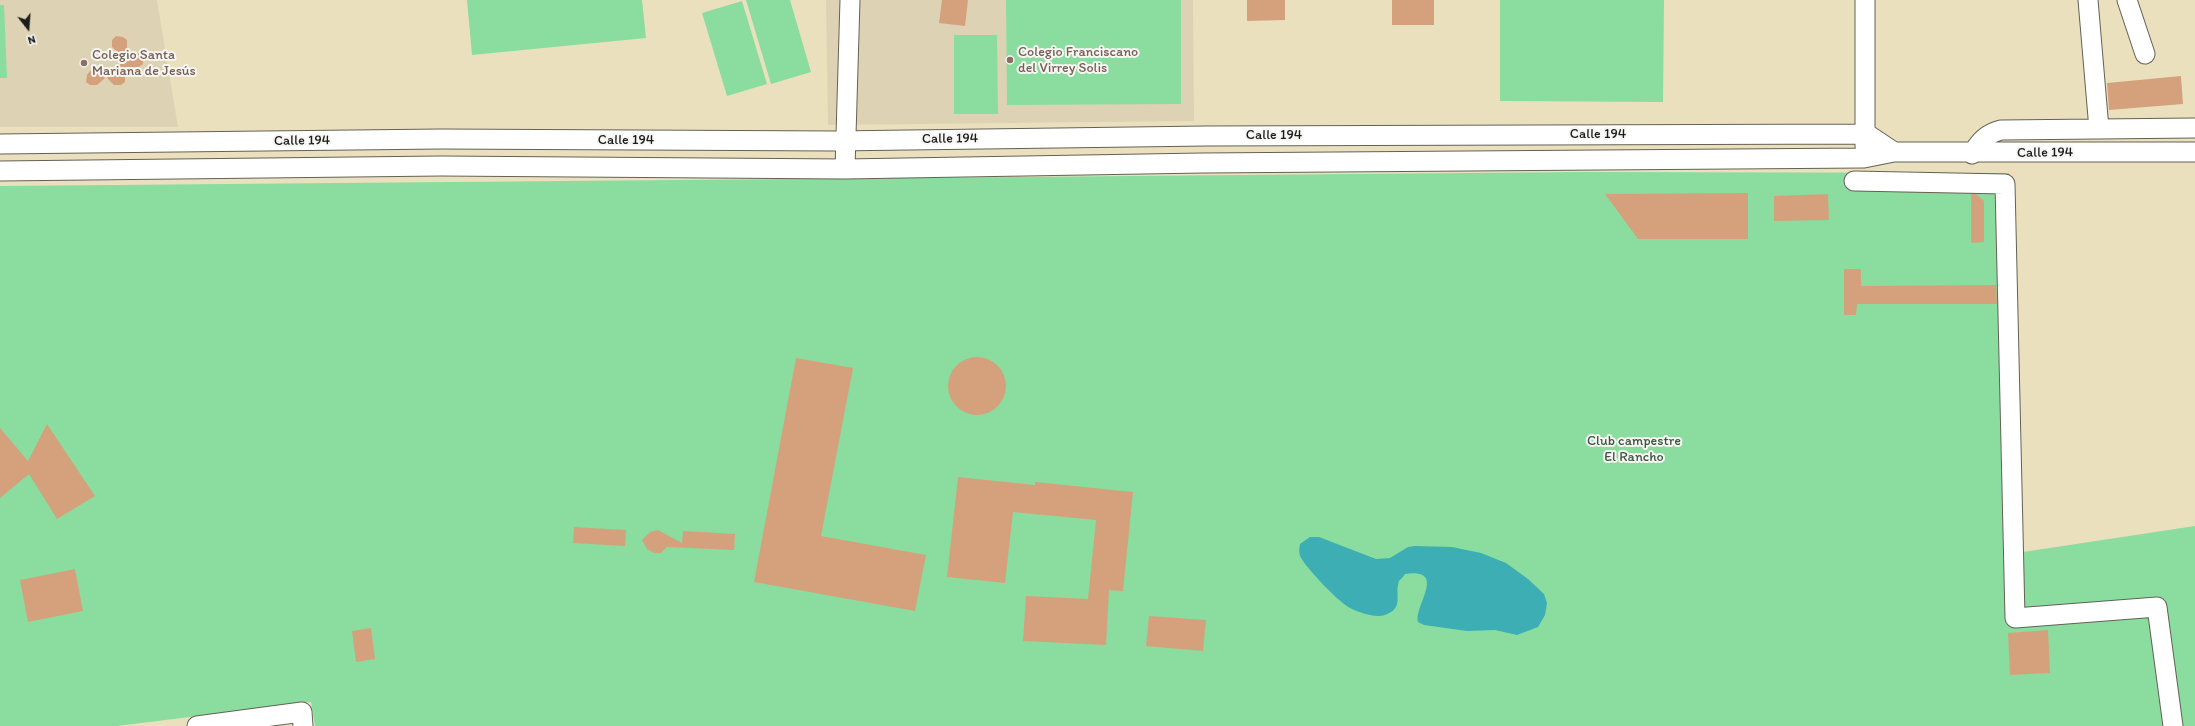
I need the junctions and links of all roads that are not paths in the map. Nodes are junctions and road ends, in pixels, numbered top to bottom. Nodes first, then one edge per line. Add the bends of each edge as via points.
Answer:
1 (838, 0) edge
2 (850, 0) edge
3 (1865, 0) edge
4 (2088, 0) edge
5 (2127, 0) edge
6 (2145, 54) dead end
7 (2195, 128) edge
8 (2099, 129) junction
9 (1867, 134) junction
10 (441, 139) junction
11 (840, 140) junction
12 (0, 144) edge
13 (1894, 152) junction
14 (2195, 152) edge
15 (1972, 154) junction
16 (1864, 158) junction
17 (441, 166) junction
18 (840, 169) junction
19 (0, 171) edge
20 (1854, 182) dead end
21 (302, 719) edge
22 (197, 726) edge
23 (2173, 726) edge

1 - 11 street
2 - 11 street
3 - 9 street
4 - 8 street
5 - 6 street
7 - 8 street
8 - 15 street via 2001,130 1990,133 1981,140
9 - 11 street, Calle 194
9 - 13 street
9 - 16 street
10 - 11 street, Calle 194
10 - 12 street, Calle 194
10 - 17 street
11 - 18 street
13 - 15 street, Calle 194
13 - 16 street, Calle 194
14 - 15 street, Calle 194
16 - 18 street, Calle 194 via 1203,162
17 - 18 street, Calle 194
17 - 19 street, Calle 194
20 - 23 street via 2005,184 2015,618 2157,607
21 - 22 street

